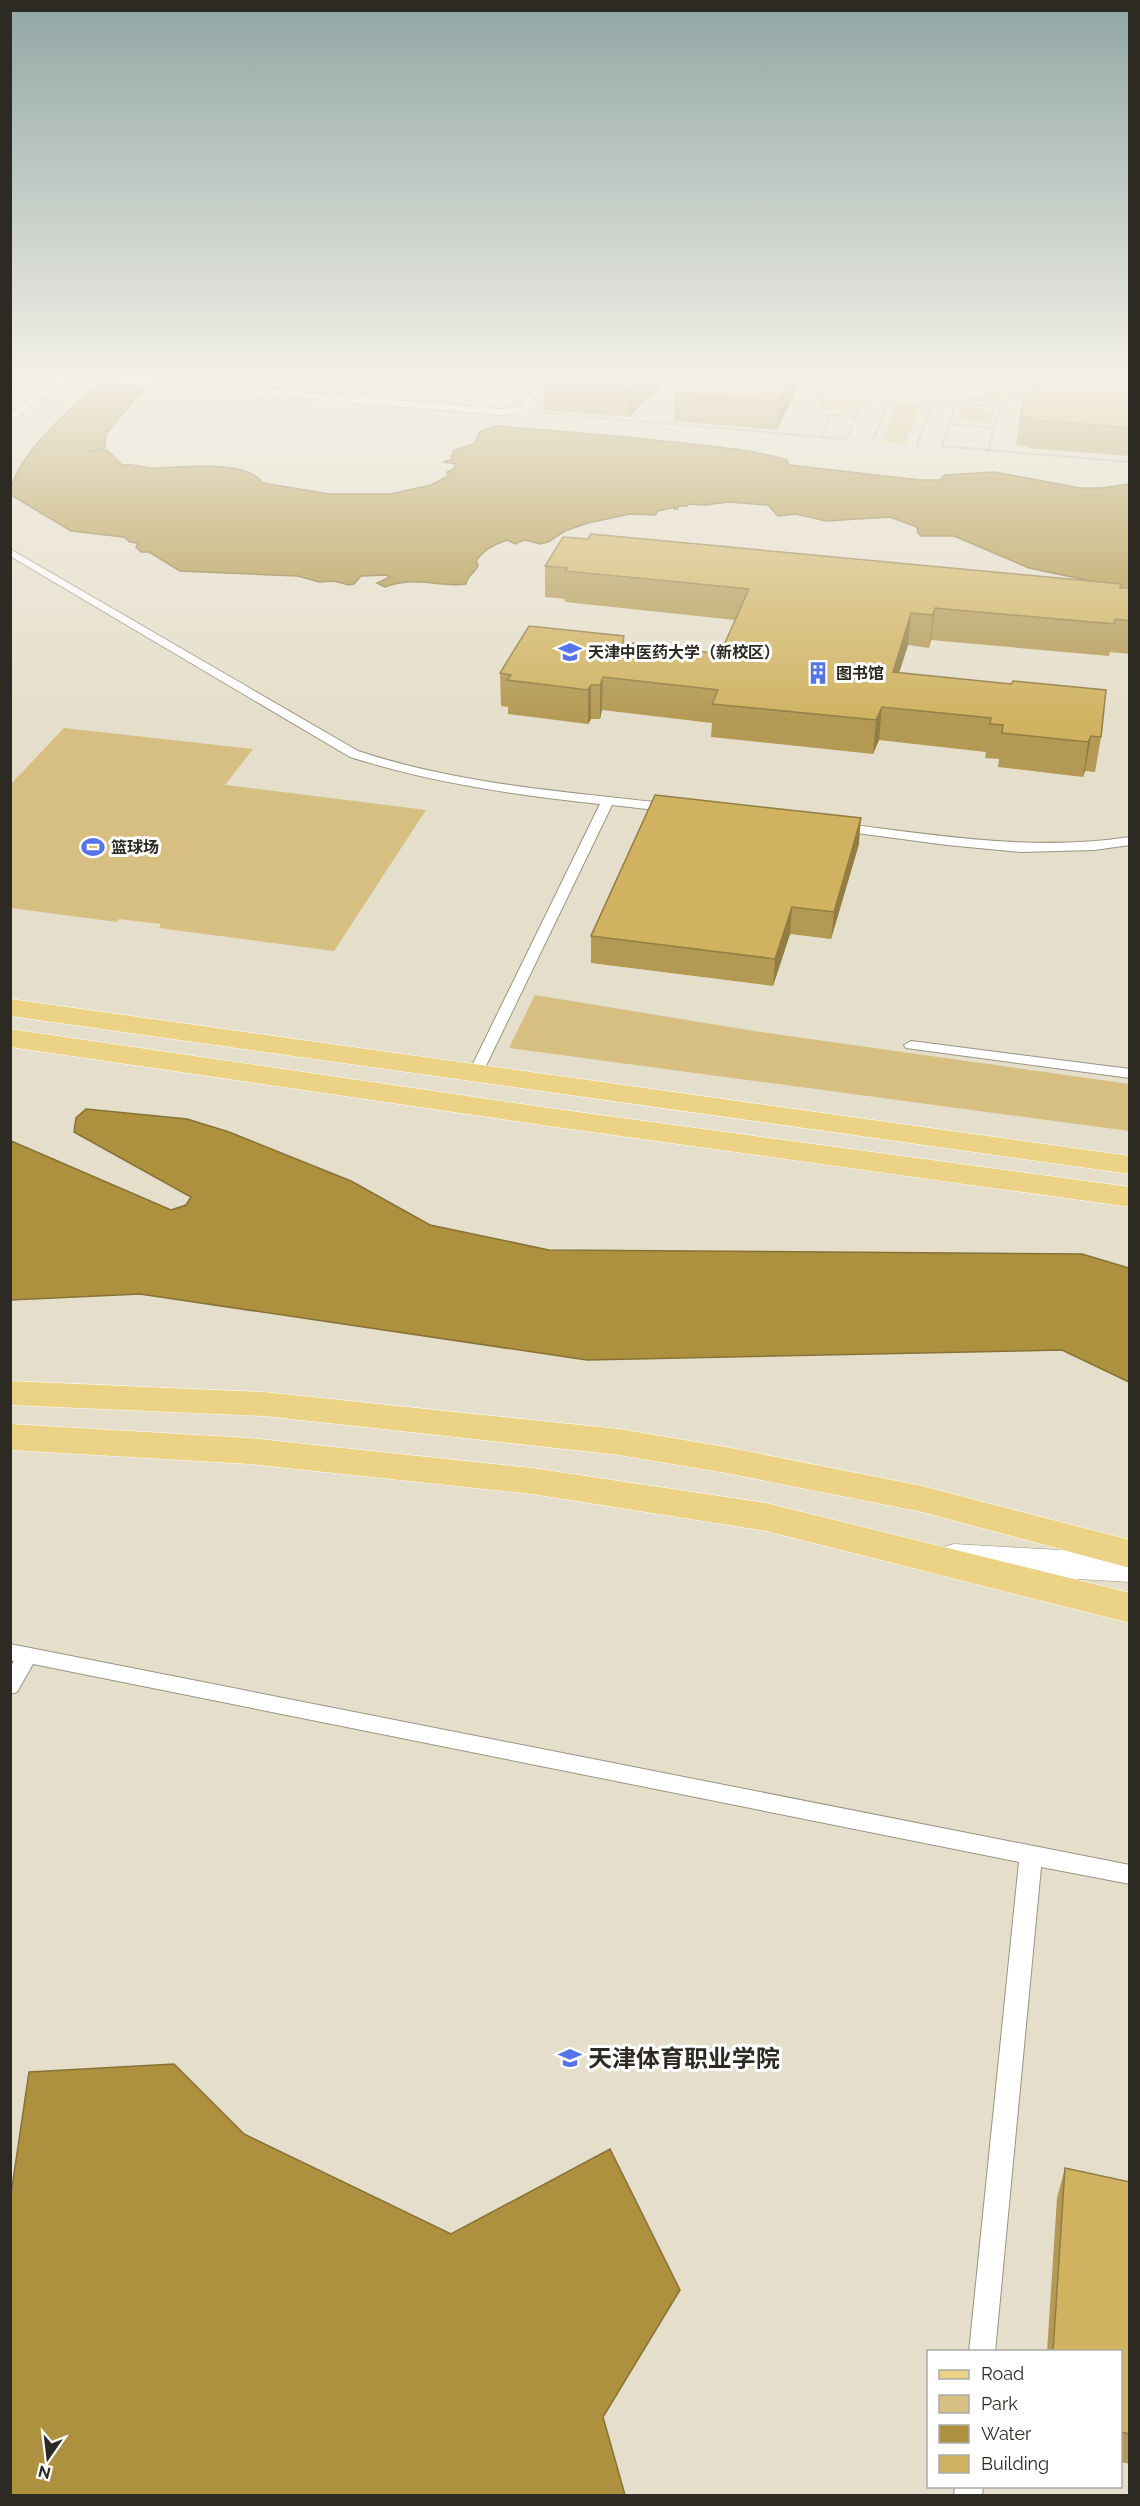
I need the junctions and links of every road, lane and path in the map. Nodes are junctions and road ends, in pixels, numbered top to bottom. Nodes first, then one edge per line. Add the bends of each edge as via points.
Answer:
1 (10, 552) edge
2 (608, 800) junction
3 (689, 809) edge
4 (828, 826) edge
5 (1130, 841) edge
6 (10, 1007) edge
7 (10, 1038) edge
8 (911, 1045) dead end
9 (475, 1074) junction
10 (1130, 1074) edge
11 (763, 1115) junction
12 (1130, 1165) edge
13 (1130, 1189) edge
14 (1130, 1197) edge
15 (10, 1393) edge
16 (10, 1437) edge
17 (1130, 1554) edge
18 (928, 1556) junction
19 (1130, 1568) edge
20 (1130, 1608) edge
21 (19, 1654) edge
22 (10, 1686) edge
23 (1031, 1857) junction
24 (1130, 1875) edge
25 (982, 2350) edge

1 - 2 lane via 354,754 386,766 466,783
2 - 3 lane
2 - 9 lane
4 - 5 lane via 1039,849 1098,847
6 - 9 main road
7 - 14 main road via 537,1116
8 - 10 lane
9 - 11 main road
11 - 12 main road
11 - 13 main road
15 - 17 main road via 264,1404 619,1442 922,1499
16 - 18 main road via 249,1451 532,1481 766,1517
18 - 19 street
18 - 20 main road
21 - 22 lane
21 - 23 lane
23 - 24 lane
23 - 25 lane

